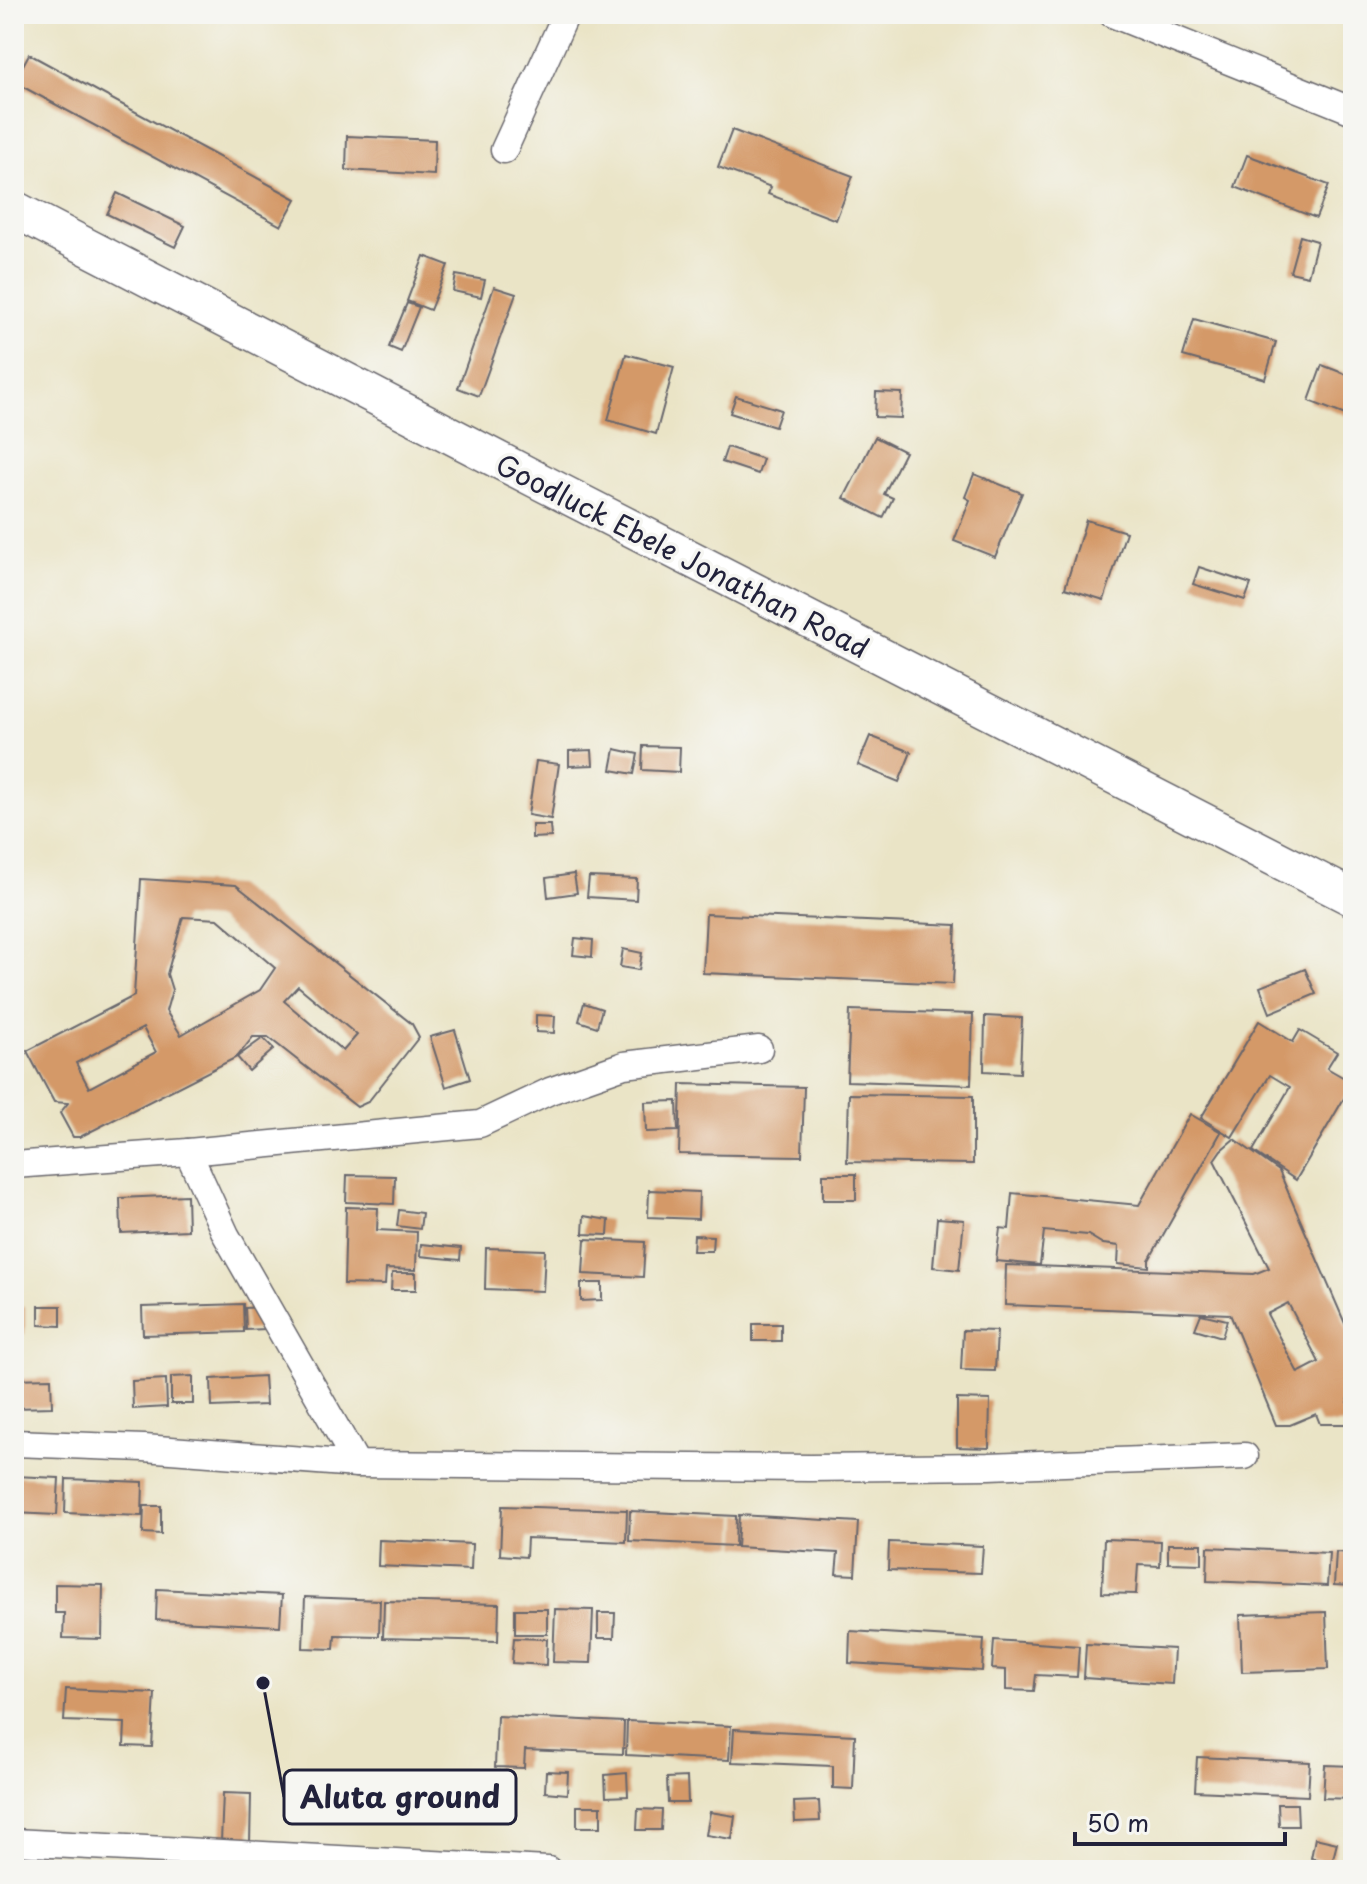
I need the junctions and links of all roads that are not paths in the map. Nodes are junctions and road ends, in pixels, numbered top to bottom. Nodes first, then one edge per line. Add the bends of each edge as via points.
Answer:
1 (566, 14) edge
2 (1112, 14) edge
3 (1353, 111) edge
4 (504, 150) dead end
5 (14, 209) edge
6 (1353, 898) edge
7 (759, 1049) dead end
8 (188, 1152) junction
9 (14, 1165) edge
10 (14, 1443) edge
11 (1245, 1456) dead end
12 (357, 1464) junction
13 (14, 1842) edge
14 (548, 1870) edge

1 - 4 street
2 - 3 street
5 - 6 main road, Goodluck Ebele Jonathan Road
7 - 8 street via 624,1065 480,1124
8 - 9 street
8 - 12 street via 226,1235
10 - 12 street
11 - 12 street via 944,1467
13 - 14 street

